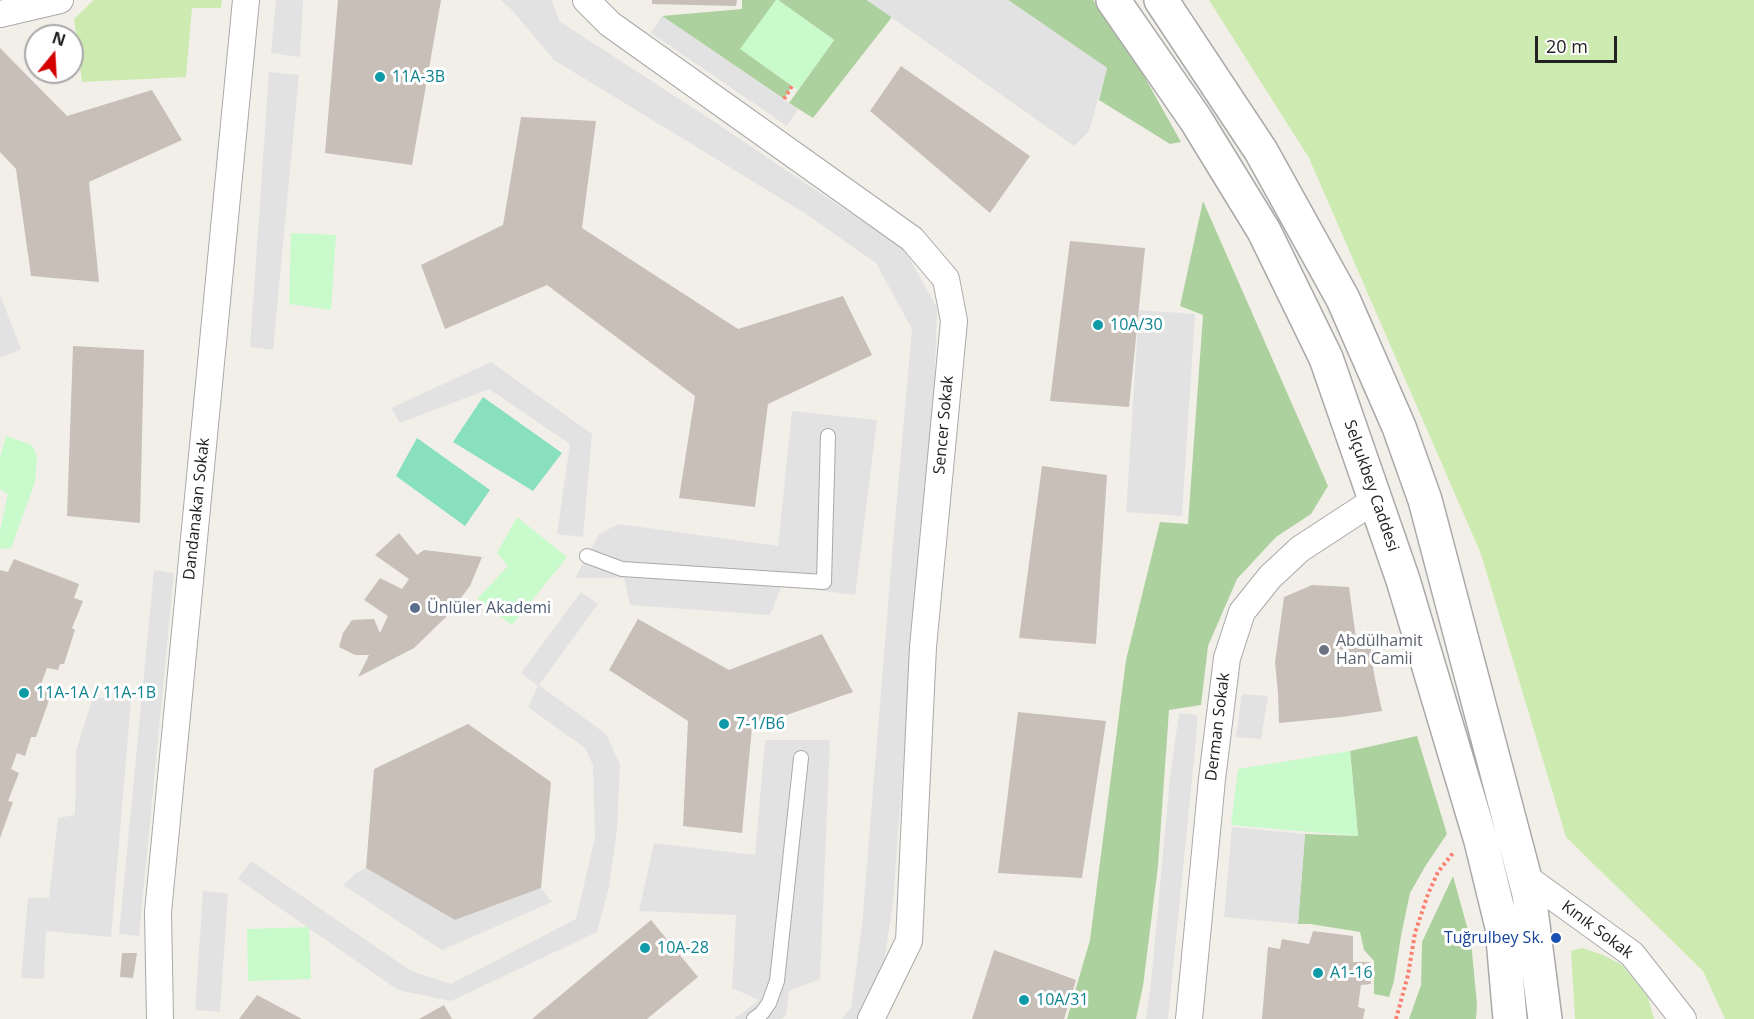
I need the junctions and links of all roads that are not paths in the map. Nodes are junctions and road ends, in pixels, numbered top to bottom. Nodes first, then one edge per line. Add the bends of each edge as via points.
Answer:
1 (60, 0) edge
2 (246, 0) edge
3 (586, 0) edge
4 (1113, 0) edge
5 (1161, 0) edge
6 (0, 14) edge
7 (828, 436) dead end
8 (1376, 500) junction
9 (587, 556) dead end
10 (801, 758) dead end
11 (1513, 831) junction
12 (1480, 838) junction
13 (1524, 876) junction
14 (160, 1019) edge
15 (754, 1019) edge
16 (871, 1019) edge
17 (1190, 1019) edge
18 (1510, 1019) edge
19 (1545, 1019) edge
20 (1683, 1019) edge

1 - 6 street
2 - 14 street, Dandanakan Sokak via 158,912
3 - 16 street, Sencer Sokak via 610,24 912,238 946,279 954,321 923,647 909,941
4 - 8 street, Selçukbey Caddesi via 1196,120 1264,231 1326,358
5 - 11 street via 1261,151 1343,299 1399,427 1425,500
7 - 9 lane via 824,582 622,569
8 - 12 street, Selçukbey Caddesi
8 - 17 street, Derman Sokak via 1300,549 1270,577 1242,612 1227,658
10 - 15 lane via 777,981 769,1003
11 - 12 street
11 - 13 street
12 - 18 street, Selçukbey Caddesi via 1502,927
13 - 19 street
13 - 20 street, Kınık Sokak via 1632,954

